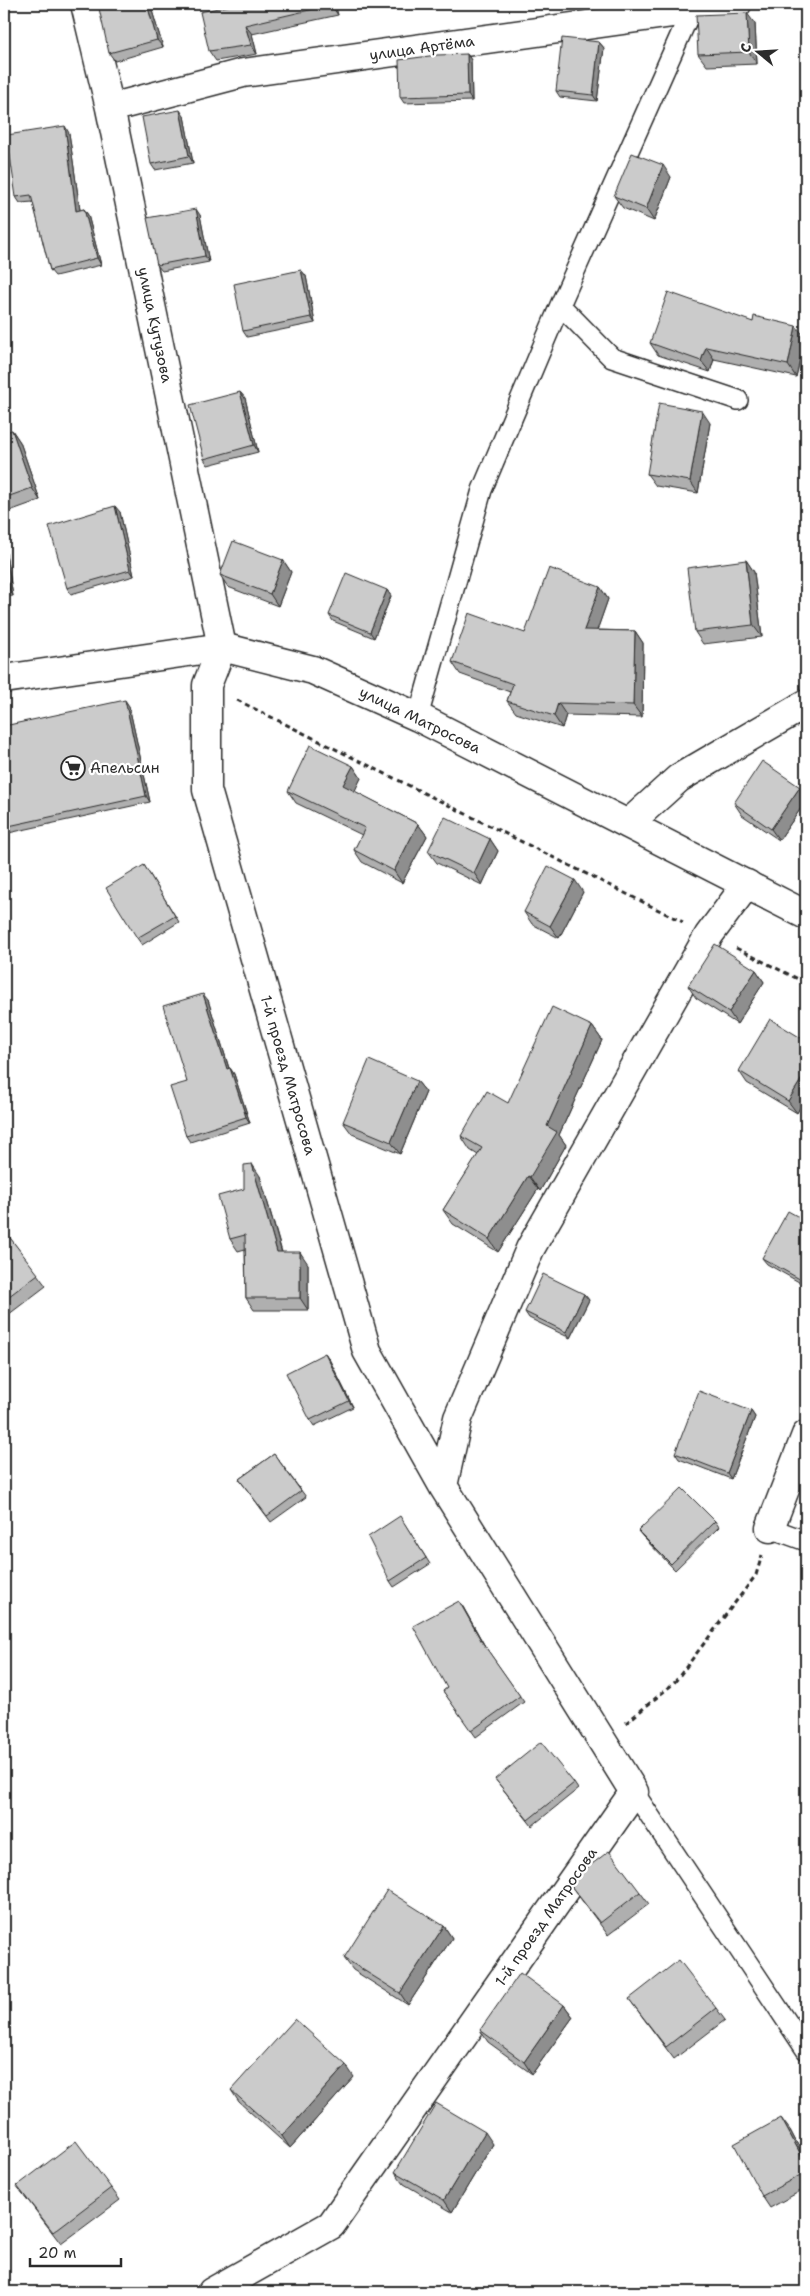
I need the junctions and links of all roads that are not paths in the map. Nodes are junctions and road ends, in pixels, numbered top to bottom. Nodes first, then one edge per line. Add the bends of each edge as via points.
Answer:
1 (85, 4) edge
2 (736, 4) edge
3 (691, 11) junction
4 (110, 108) junction
5 (560, 305) junction
6 (738, 400) dead end
7 (222, 647) junction
8 (4, 679) edge
9 (806, 704) edge
10 (418, 716) junction
11 (628, 824) junction
12 (747, 884) junction
13 (806, 915) edge
14 (806, 1435) edge
15 (443, 1486) junction
16 (770, 1528) joint
17 (806, 1541) edge
18 (634, 1792) junction
19 (806, 2050) edge
20 (212, 2292) edge

1 - 4 street, улица Кутузова
2 - 3 street, улица Артёма
3 - 4 street, улица Артёма via 243,73
3 - 5 lane
4 - 7 street, улица Кутузова
5 - 6 lane via 612,358
5 - 10 lane via 482,490
7 - 8 street, улица Матросова
7 - 10 street, улица Матросова via 313,670
7 - 15 street, 1-й проезд Матросова via 207,685 207,790 367,1352
9 - 11 street via 679,778
10 - 11 street, улица Матросова
11 - 12 street, улица Матросова
12 - 13 street, улица Матросова
12 - 15 street via 709,935 530,1249 458,1418
14 - 16 street
15 - 18 street, 1-й проезд Матросова
16 - 17 lane
18 - 19 lane
18 - 20 street, 1-й проезд Матросова via 331,2225

